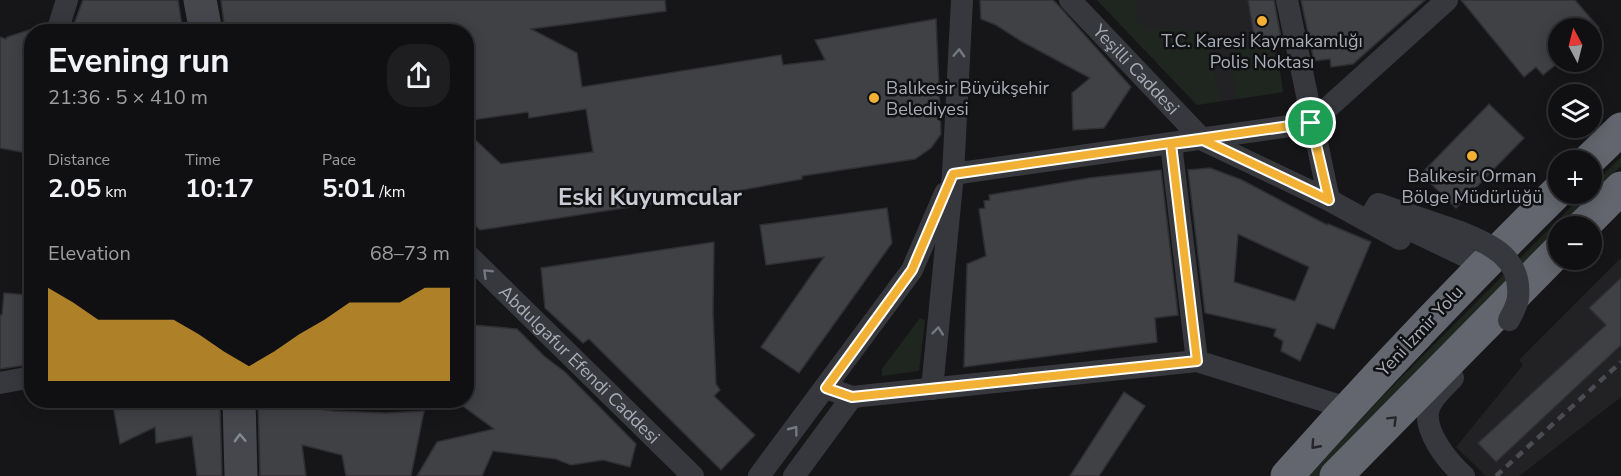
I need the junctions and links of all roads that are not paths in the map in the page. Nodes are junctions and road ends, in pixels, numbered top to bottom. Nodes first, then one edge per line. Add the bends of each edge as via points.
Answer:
1 (67, 0) edge
2 (200, 0) edge
3 (962, 0) edge
4 (1070, 0) edge
5 (1287, 0) edge
6 (1447, 0) edge
7 (60, 24) edge
8 (204, 24) edge
9 (1311, 123) junction
10 (1621, 129) edge
11 (1203, 140) junction
12 (1171, 144) junction
13 (1599, 150) edge
14 (953, 174) junction
15 (1621, 188) edge
16 (1329, 200) junction
17 (1548, 201) edge
18 (1593, 216) edge
19 (1400, 239) dead end
20 (1465, 256) dead end
21 (474, 261) edge
22 (1548, 261) edge
23 (1197, 361) junction
24 (24, 378) edge
25 (0, 383) edge
26 (826, 388) junction
27 (932, 389) junction
28 (852, 397) junction
29 (238, 408) edge
30 (1347, 408) junction
31 (241, 476) edge
32 (693, 476) edge
33 (759, 476) edge
34 (794, 476) edge
35 (1287, 476) edge
36 (1336, 476) edge
37 (1464, 476) edge

1 - 7 street
2 - 8 main road
14 -> 3 street
4 - 11 street, Yeşilli Caddesi
5 - 9 street
6 - 9 street
9 - 11 street
9 - 16 street
10 - 13 highway
11 - 12 street
11 - 16 street
12 - 14 street
12 - 23 street
14 - 26 street via 912,270
27 -> 14 street
15 - 18 highway
16 - 19 street
17 - 30 highway, Yeni İzmir Yolu
20 - 37 street, bridge via 1373,212 1378,204 1485,242 1507,259 1517,280 1518,300 1509,320 1429,408 1428,426 1435,441
32 -> 21 street, Abdulgafur Efendi Caddesi
36 -> 22 highway
23 - 27 street
23 - 30 street
24 - 25 street
26 - 28 street
33 -> 26 street
27 - 28 street
28 - 34 street
31 -> 29 main road
30 -> 35 highway, Yeni İzmir Yolu

